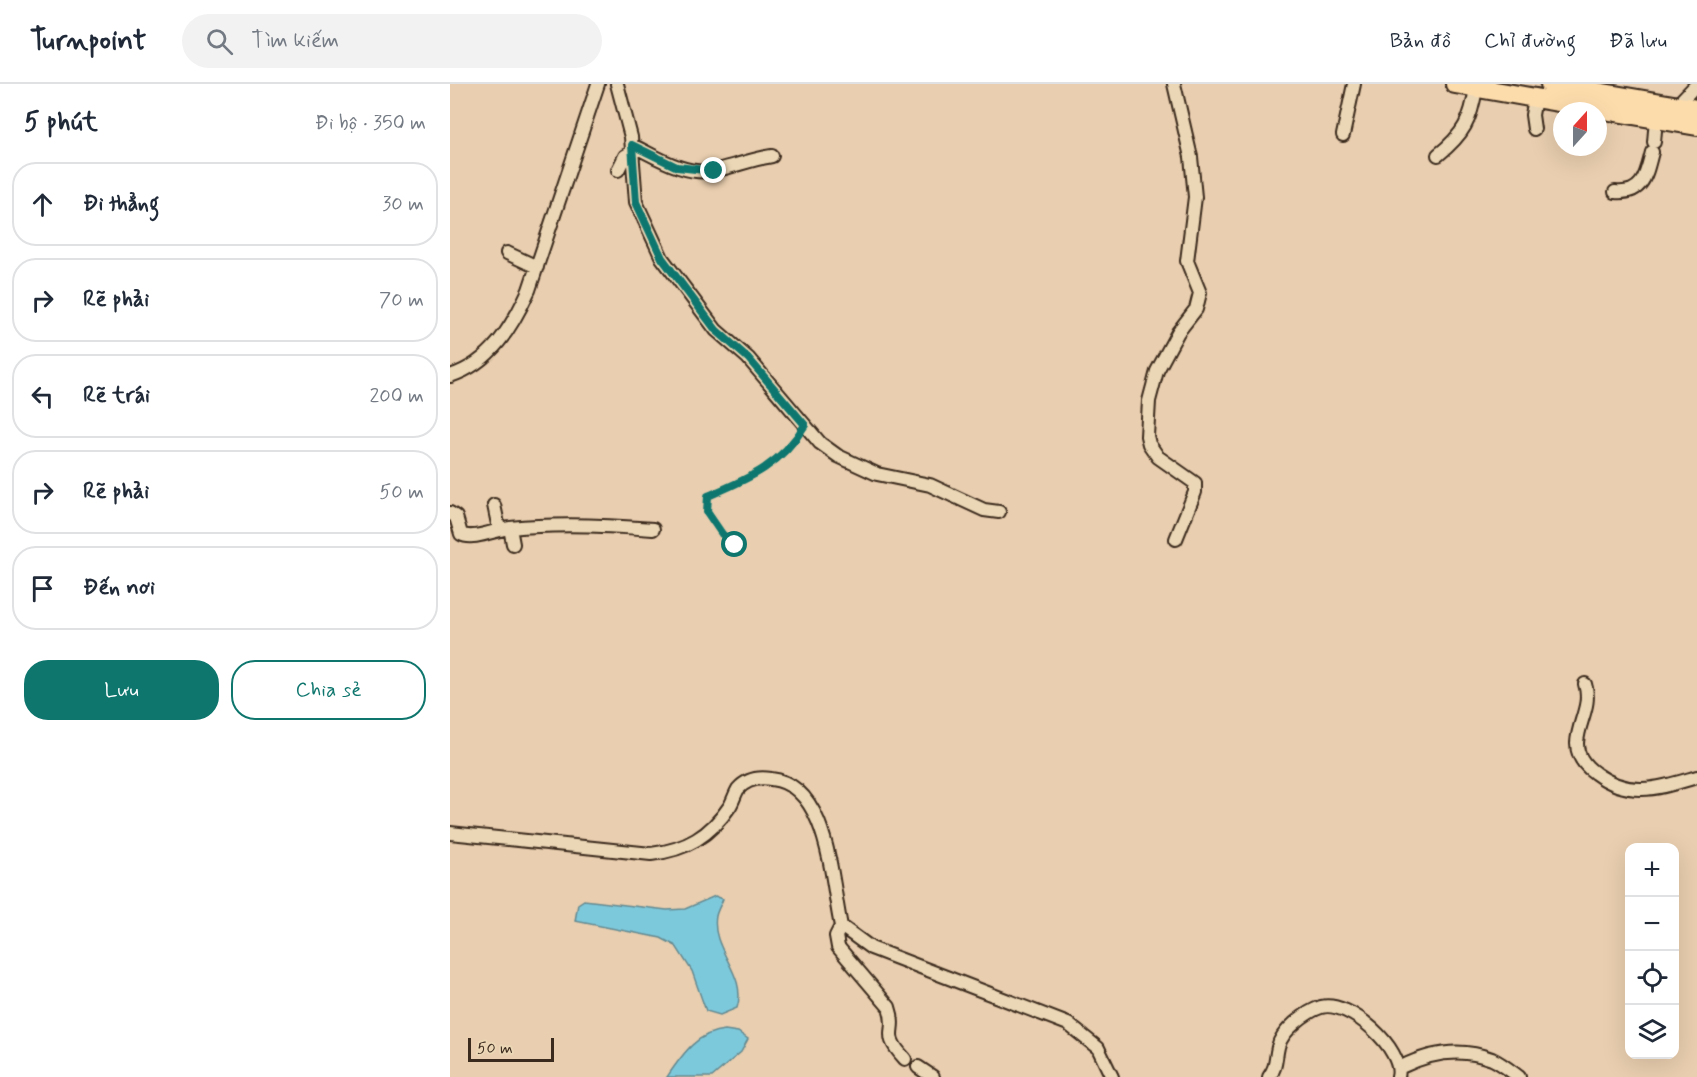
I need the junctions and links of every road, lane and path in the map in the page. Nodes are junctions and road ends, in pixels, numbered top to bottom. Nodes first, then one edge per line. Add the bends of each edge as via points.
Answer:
1 (598, 84) edge
2 (617, 84) edge
3 (1174, 84) edge
4 (1354, 84) edge
5 (1455, 84) edge
6 (1550, 84) edge
7 (1697, 84) edge
8 (1476, 88) junction
9 (1535, 98) junction
10 (1676, 106) junction
11 (1697, 109) edge
12 (1656, 119) junction
13 (1697, 126) edge
14 (1534, 129) dead end
15 (1343, 135) dead end
16 (633, 148) junction
17 (1438, 155) dead end
18 (772, 156) dead end
19 (618, 170) dead end
20 (1615, 192) dead end
21 (507, 253) dead end
22 (537, 267) junction
23 (450, 375) edge
24 (805, 425) junction
25 (494, 505) dead end
26 (999, 512) dead end
27 (450, 513) edge
28 (504, 529) junction
29 (653, 529) dead end
30 (1176, 539) dead end
31 (513, 544) dead end
32 (735, 545) dead end
33 (1585, 684) dead end
34 (1697, 777) edge
35 (450, 833) edge
36 (841, 926) junction
37 (905, 1059) dead end
38 (918, 1067) dead end
39 (1400, 1072) edge
40 (933, 1077) edge
41 (1112, 1077) edge
42 (1269, 1077) edge
43 (1519, 1077) edge

1 - 22 street
2 - 16 street
3 - 30 street via 1191,157 1195,197 1187,261 1200,293 1196,309 1157,371 1147,415 1149,444 1158,457 1195,483 1196,492
4 - 15 street
5 - 8 highway
6 - 10 highway
7 - 10 street
8 - 9 highway
8 - 17 street via 1468,122 1454,142
9 - 12 highway
9 - 14 street
10 - 11 highway
12 - 13 highway
12 - 20 street via 1645,178 1638,189
16 - 18 street via 691,170 714,171
16 - 19 street
16 - 24 street via 636,202 662,258 716,330 748,358
21 - 22 street
22 - 23 street via 514,321 492,351
24 - 26 street via 820,442 852,465 930,485 984,510
24 - 32 path via 779,459 751,477 708,496 707,512
25 - 28 street
27 - 28 street via 456,517 464,536
28 - 29 street via 590,525
28 - 31 street
33 - 34 street via 1587,702 1577,750 1591,770 1609,784 1626,789 1655,789
35 - 36 street via 651,854 674,852 696,842 730,806 738,789 750,780 785,780 809,804 823,833
36 - 37 street via 836,936 838,947 889,1007 891,1044
36 - 41 street via 871,948 1068,1024 1098,1048
38 - 40 street
39 - 42 street via 1396,1058 1374,1031 1349,1010 1321,1007 1283,1035 1277,1047 1278,1063
39 - 43 street via 1420,1058 1456,1051 1492,1059

